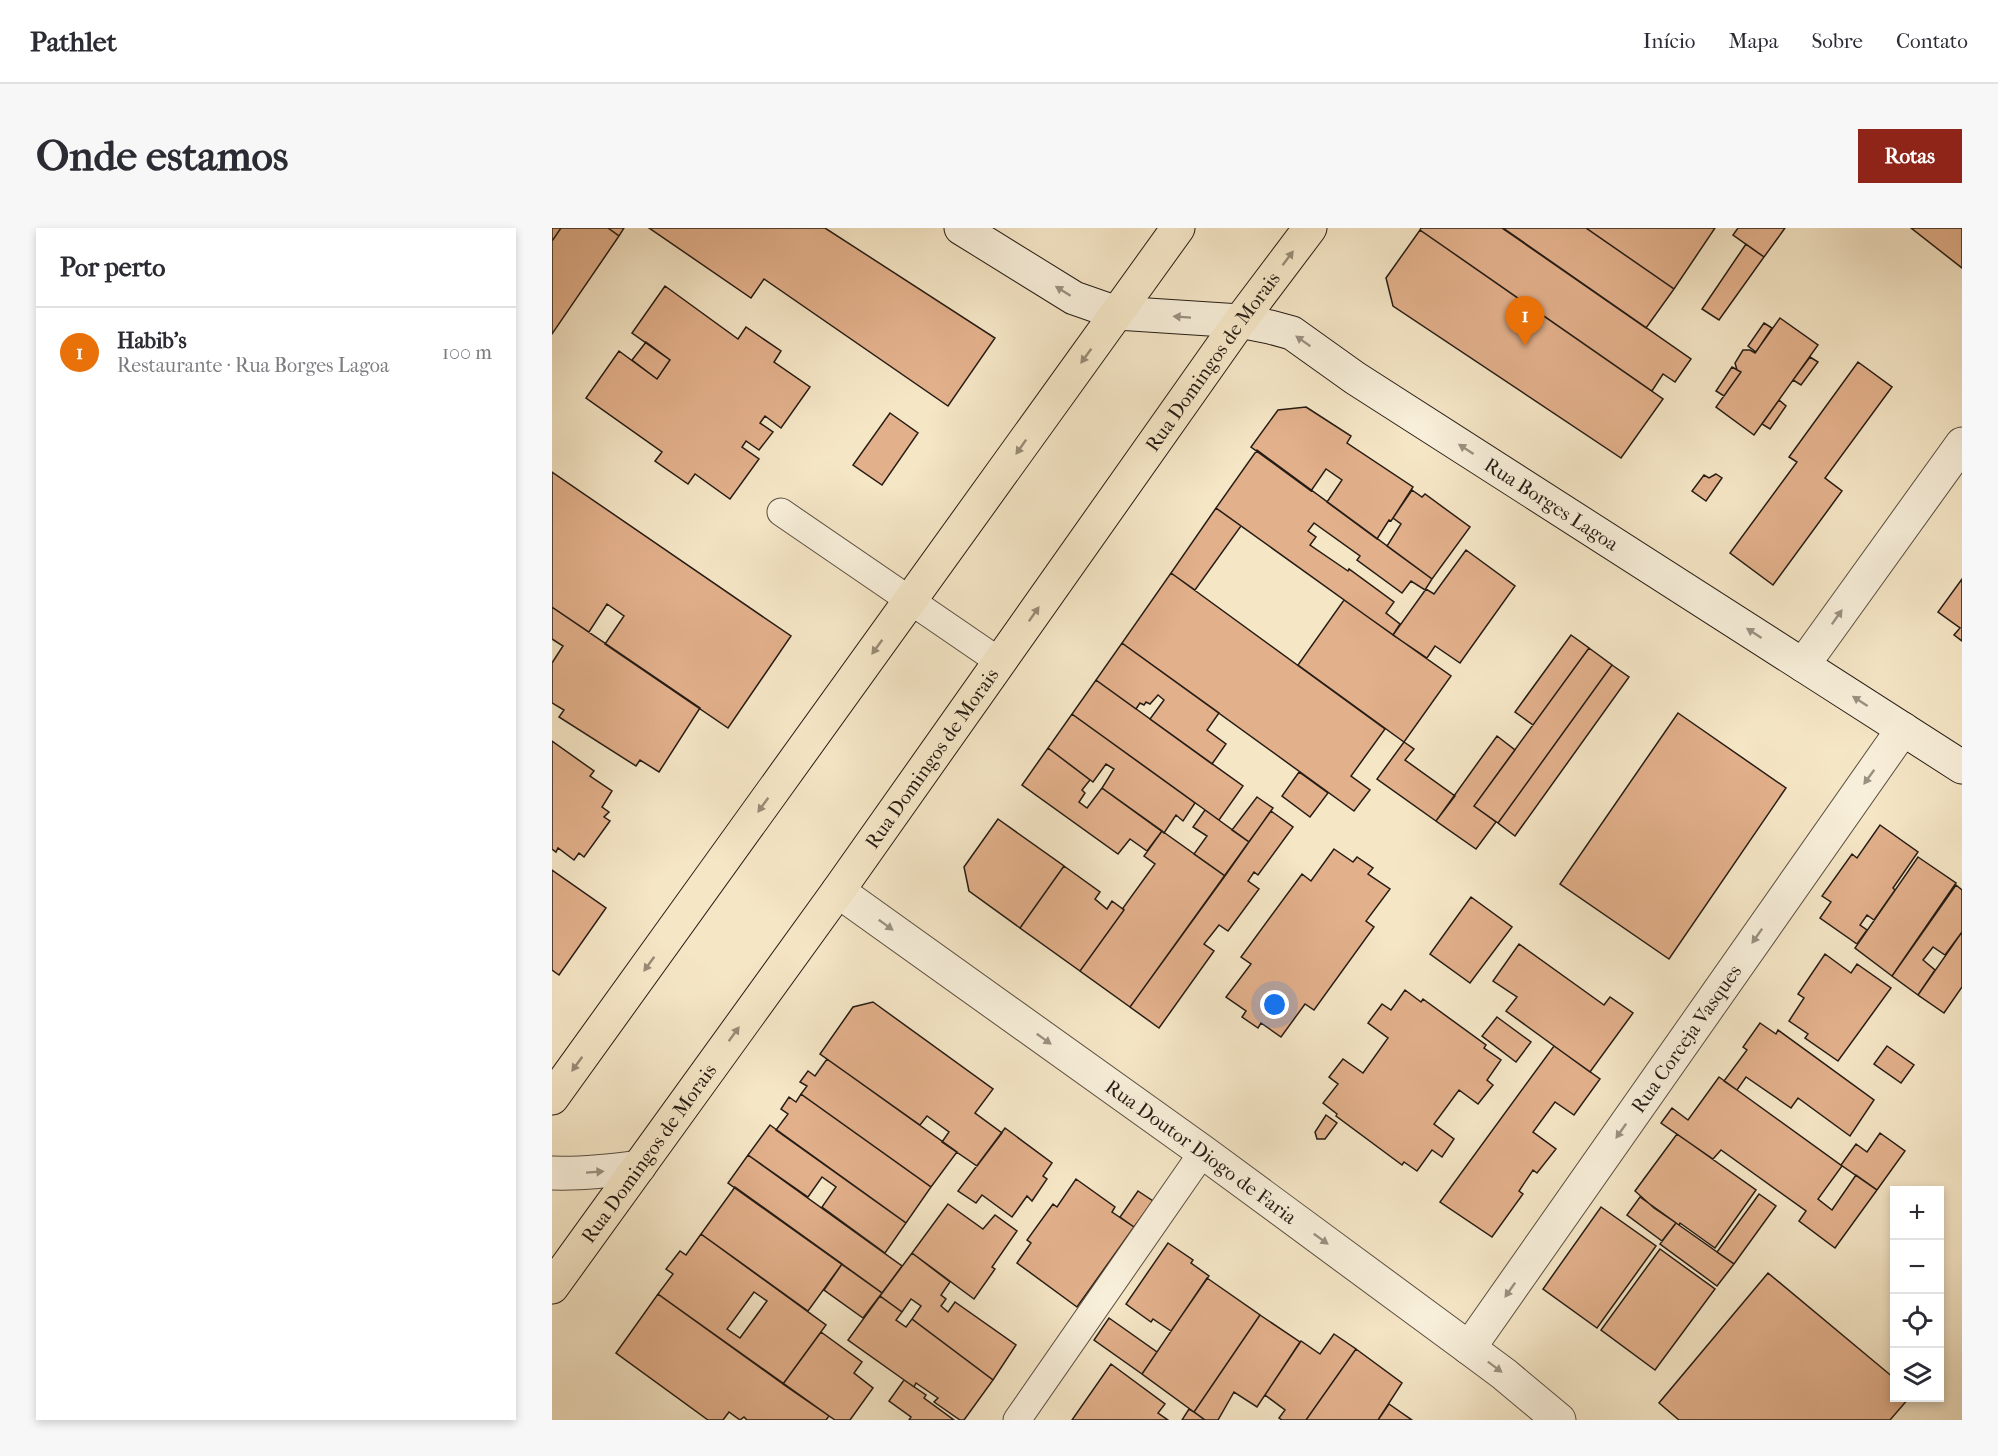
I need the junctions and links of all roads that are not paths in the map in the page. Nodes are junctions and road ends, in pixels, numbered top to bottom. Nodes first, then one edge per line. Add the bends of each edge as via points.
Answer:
1 (961, 228) edge
2 (1178, 228) edge
3 (1310, 228) edge
4 (1117, 313) junction
5 (1240, 321) junction
6 (1962, 444) edge
7 (781, 512) dead end
8 (911, 599) junction
9 (1000, 662) junction
10 (1803, 665) junction
11 (1903, 729) junction
12 (1962, 767) edge
13 (838, 891) junction
14 (552, 1098) edge
15 (1203, 1152) junction
16 (639, 1167) junction
17 (552, 1173) edge
18 (552, 1287) edge
19 (1469, 1348) junction
20 (1545, 1416) edge
21 (1017, 1420) edge

4 -> 1 street, Rua Borges Lagoa via 1074,298
2 - 4 main road
5 -> 3 main road, Rua Domingos de Morais
5 -> 4 street, Rua Borges Lagoa
4 -> 8 main road
9 -> 5 main road, Rua Domingos de Morais
10 -> 5 street, Rua Borges Lagoa via 1292,333
10 -> 6 street
7 - 8 lane
8 - 9 lane
8 -> 14 main road
9 - 13 main road, Rua Domingos de Morais
11 -> 10 street, Rua Borges Lagoa
11 - 12 street, Rua Borges Lagoa
11 -> 19 street, Rua Corceja Vasques
13 -> 15 street, Rua Doutor Diogo de Faria
16 -> 13 main road, Rua Domingos de Morais
15 -> 19 street, Rua Doutor Diogo de Faria
15 - 21 lane
17 -> 16 street via 596,1173
16 - 18 main road, Rua Domingos de Morais
19 -> 20 street, Rua Doutor Diogo de Faria

